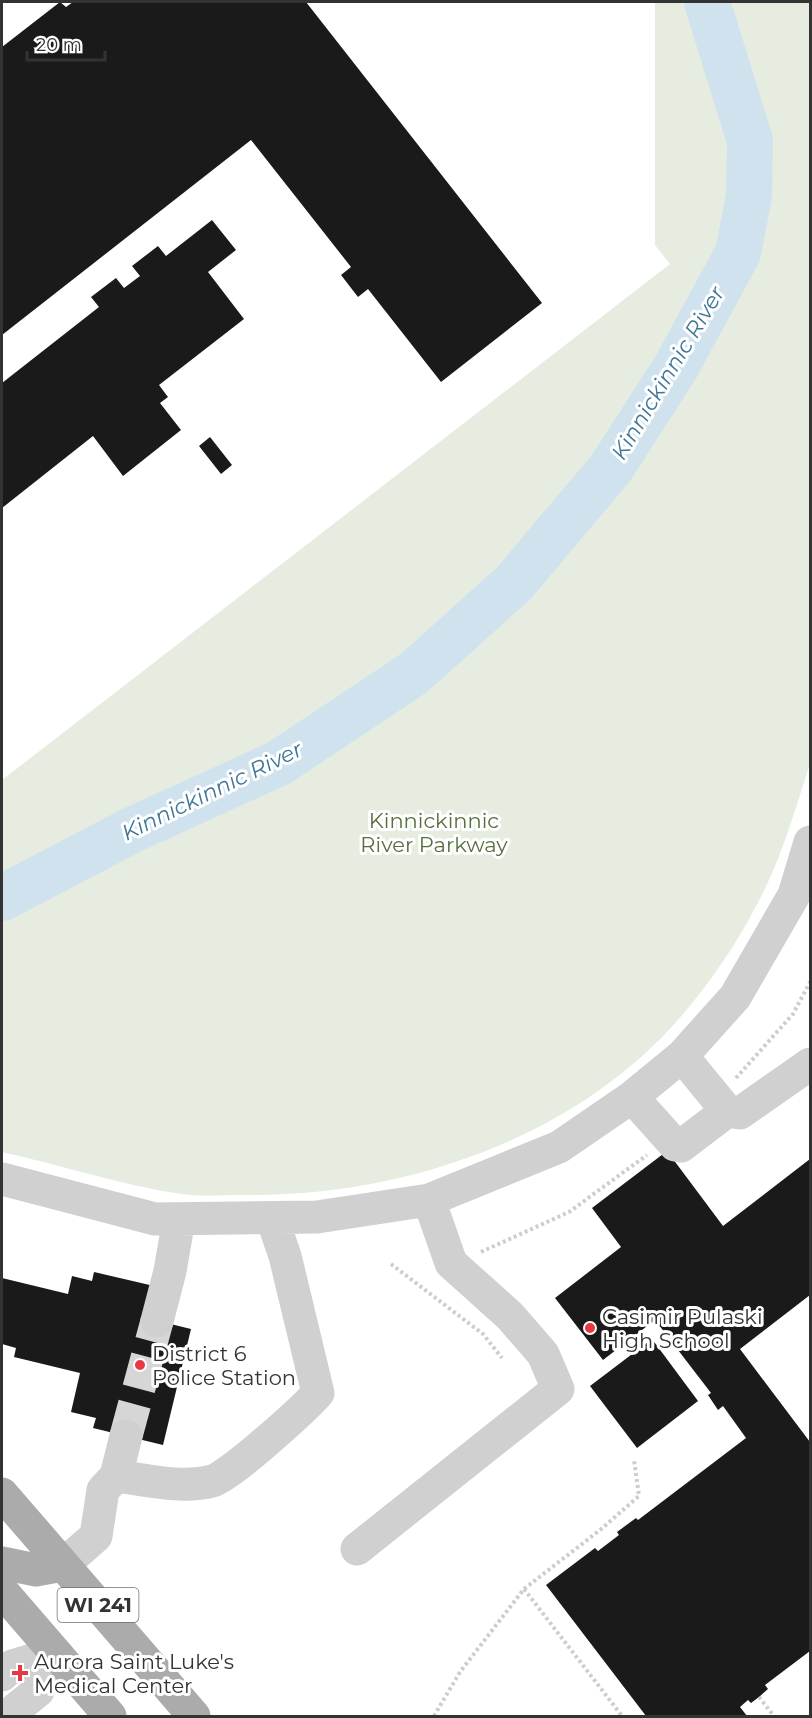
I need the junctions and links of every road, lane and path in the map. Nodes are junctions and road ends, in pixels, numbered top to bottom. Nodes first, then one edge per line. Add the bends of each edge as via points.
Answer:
1 (810, 842) edge
2 (682, 1056) junction
3 (810, 1064) edge
4 (632, 1097) junction
5 (728, 1111) junction
6 (2, 1179) edge
7 (429, 1200) junction
8 (272, 1218) junction
9 (179, 1219) junction
10 (392, 1264) dead end
11 (157, 1321) tunnel mouth
12 (502, 1358) dead end
13 (126, 1436) tunnel mouth
14 (634, 1460) dead end
15 (116, 1476) junction
16 (2, 1494) edge
17 (357, 1549) dead end
18 (2, 1563) edge
19 (63, 1565) junction
20 (524, 1589) junction
21 (2, 1591) edge
22 (55, 1653) junction
23 (2, 1675) edge
24 (759, 1697) dead end
25 (7, 1716) edge
26 (110, 1716) edge
27 (194, 1716) edge
28 (434, 1716) edge
29 (622, 1716) edge
30 (774, 1716) edge

1 - 2 street via 794,895 735,997
2 - 4 street
2 - 5 street
3 - 5 street via 740,1113
4 - 5 street via 675,1145 681,1146
4 - 7 street via 559,1147
6 - 9 street via 155,1219
7 - 8 street via 317,1217
7 - 17 street via 451,1263 510,1316 543,1354 558,1389
8 - 9 street
8 - 15 street via 318,1393 301,1412 215,1481 188,1484
9 - 11 street
10 - 12 path via 483,1334
13 - 15 street
14 - 20 path via 639,1496
15 - 19 street via 103,1490 96,1536
16 - 19 main road, WI 241
18 - 19 main road via 36,1570
19 - 27 main road, WI 241
20 - 28 path via 460,1672
20 - 29 path
21 - 22 main road, WI 241
22 - 23 street via 12,1666
22 - 25 street via 38,1691
22 - 26 main road, WI 241
24 - 30 path

